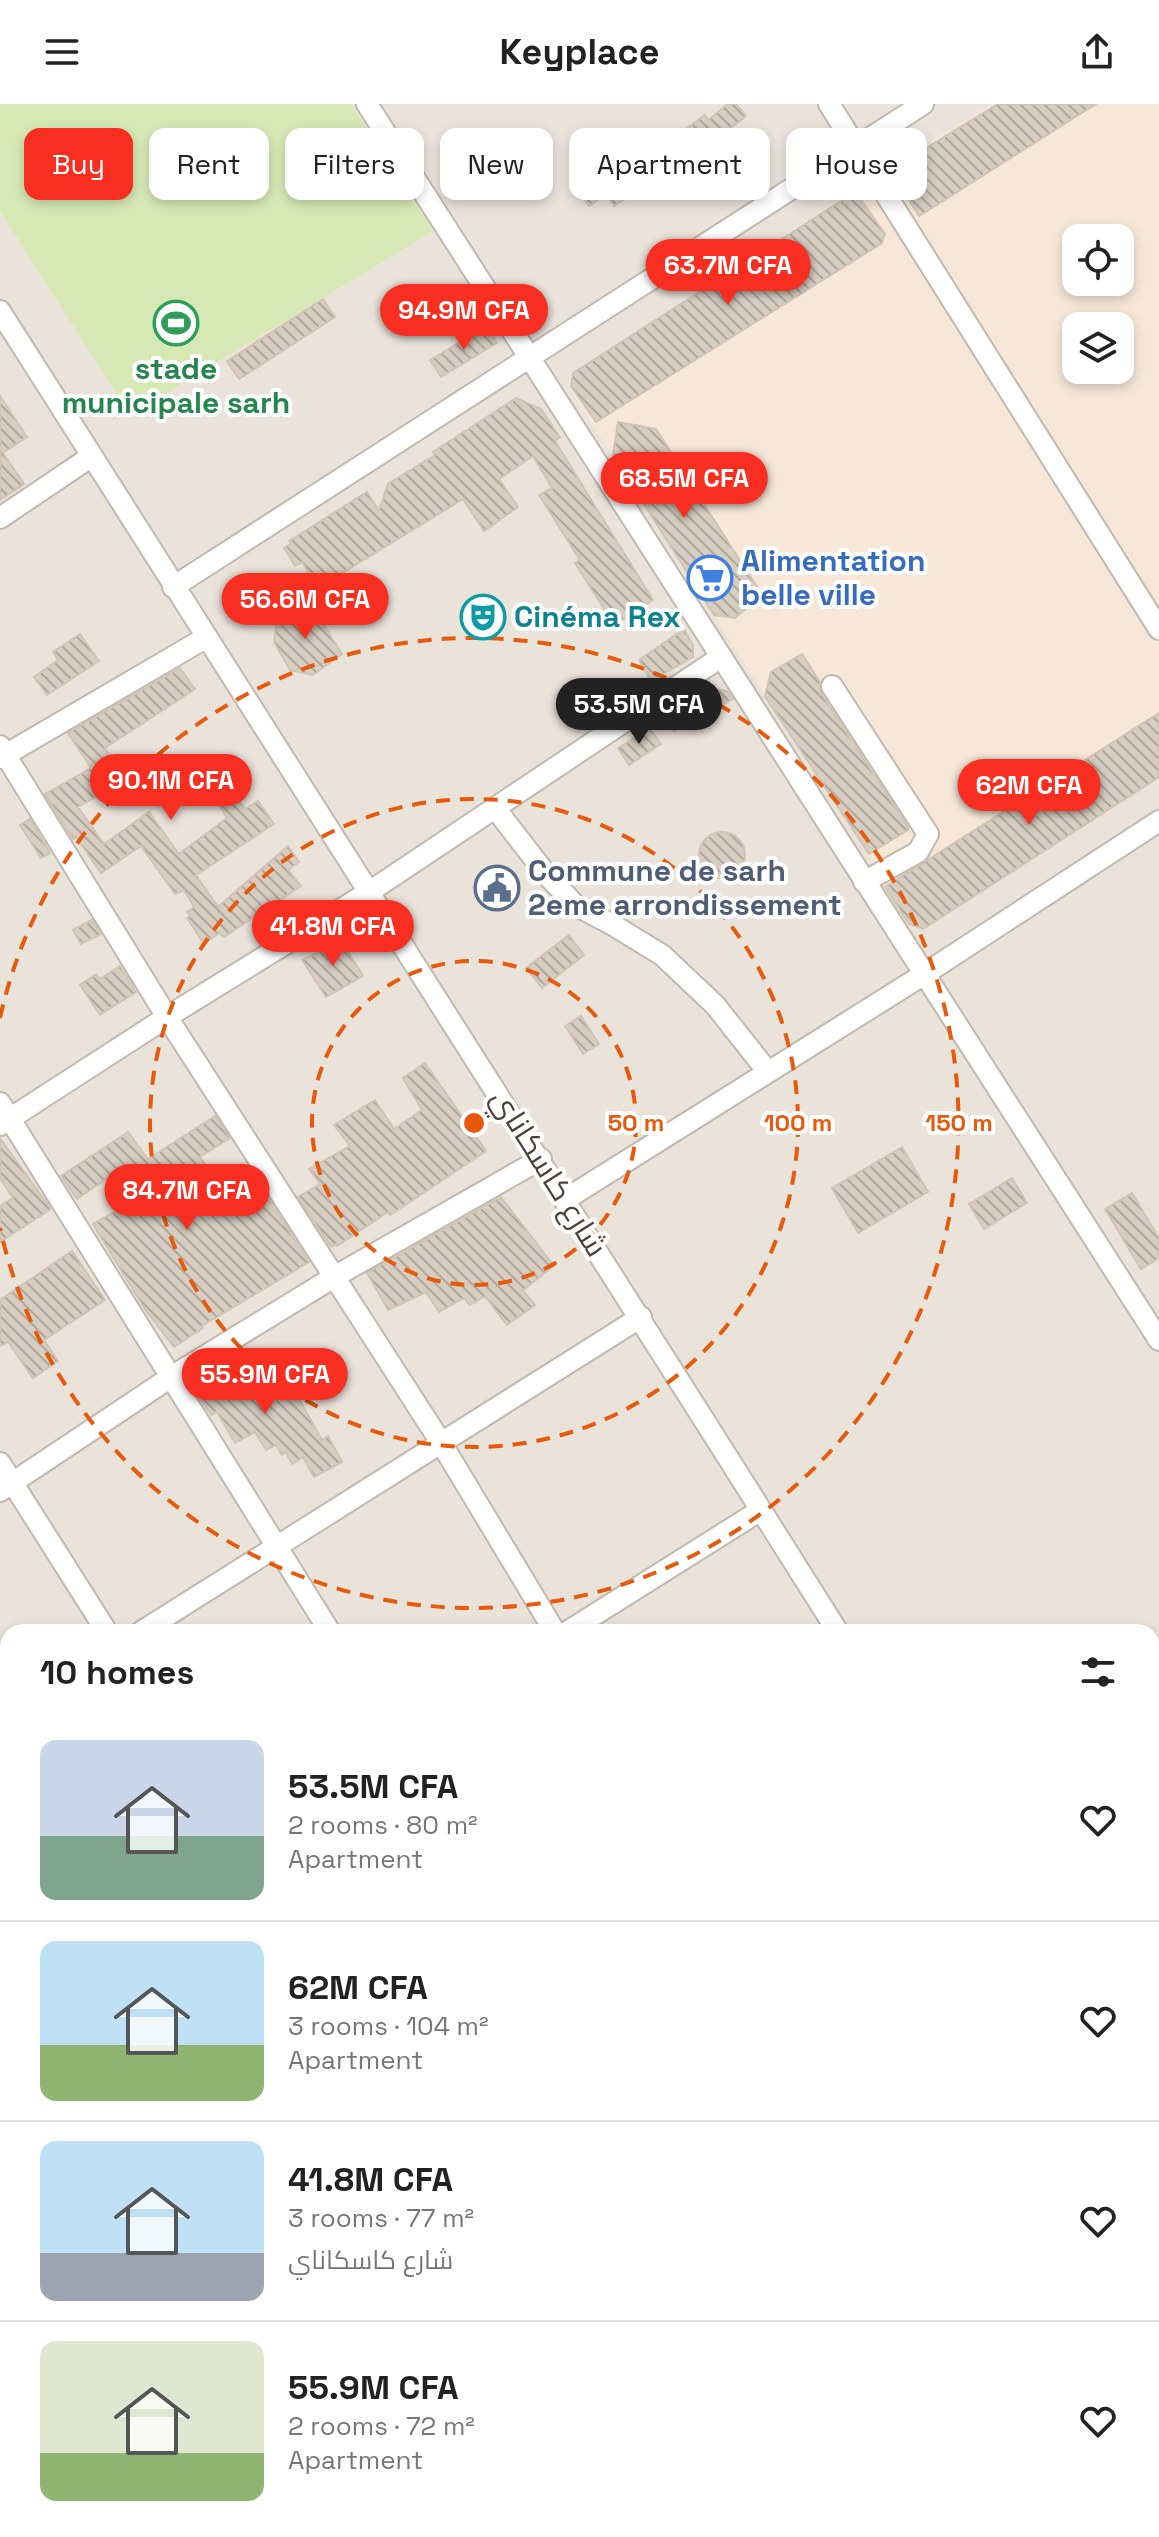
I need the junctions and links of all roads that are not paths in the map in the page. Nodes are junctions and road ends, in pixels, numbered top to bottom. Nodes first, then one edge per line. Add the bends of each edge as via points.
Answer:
1 (367, 104) edge
2 (829, 104) edge
3 (923, 104) edge
4 (844, 128) edge
5 (885, 128) edge
6 (786, 192) edge
7 (890, 200) edge
8 (0, 311) edge
9 (530, 359) junction
10 (92, 456) junction
11 (0, 518) edge
12 (173, 587) junction
13 (1159, 629) edge
14 (207, 637) junction
15 (721, 657) junction
16 (832, 686) dead end
17 (2, 753) edge
18 (495, 808) junction
19 (1159, 821) edge
20 (864, 882) junction
21 (369, 892) junction
22 (923, 975) junction
23 (167, 1017) junction
24 (768, 1072) junction
25 (3, 1115) edge
26 (541, 1159) junction
27 (566, 1199) junction
28 (334, 1277) junction
29 (641, 1317) junction
30 (1159, 1340) edge
31 (171, 1377) junction
32 (440, 1441) junction
33 (0, 1463) edge
34 (7, 1487) edge
35 (761, 1510) junction
36 (277, 1548) junction
37 (101, 1624) edge
38 (154, 1624) edge
39 (325, 1624) edge
40 (550, 1624) edge
41 (580, 1624) edge
42 (833, 1624) edge

1 - 9 street
2 - 4 street
3 - 5 street
6 - 9 street
7 - 13 street
8 - 10 street, شارع كاسكاناي
9 - 12 street
9 - 15 street
10 - 11 street
10 - 12 street, شارع كاسكاناي
12 - 14 street, شارع كاسكاناي
14 - 17 street
14 - 21 street, شارع كاسكاناي
15 - 18 street
15 - 20 street
16 - 20 street via 928,834 918,852
17 - 23 street
18 - 21 street
18 - 24 street via 575,905 662,955 715,1005
19 - 22 street
20 - 22 street
21 - 23 street
21 - 26 street, شارع كاسكاناي
22 - 24 street
22 - 30 street
23 - 25 street
23 - 28 street
24 - 27 street
25 - 31 street
26 - 27 street, شارع كاسكاناي
26 - 28 street
27 - 29 street, شارع كاسكاناي
28 - 31 street
28 - 32 street
29 - 32 street
29 - 35 street, شارع كاسكاناي
31 - 34 street
31 - 36 street
32 - 36 street
32 - 40 street
33 - 34 street
34 - 37 street
35 - 41 street
35 - 42 street, شارع كاسكاناي
36 - 38 street
36 - 39 street

